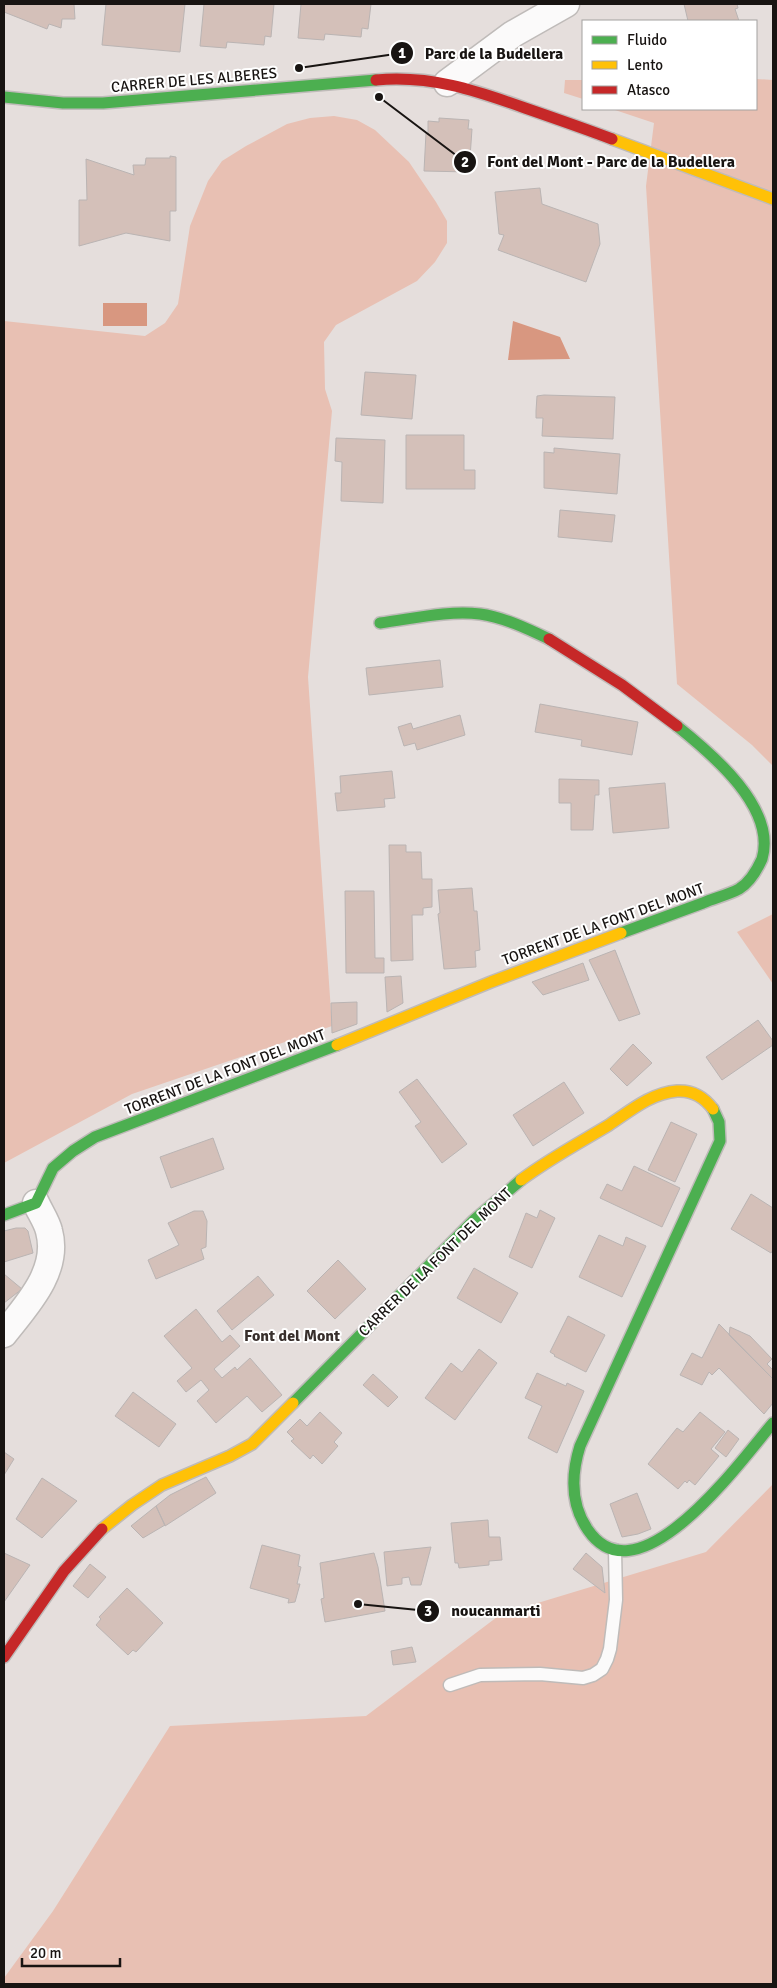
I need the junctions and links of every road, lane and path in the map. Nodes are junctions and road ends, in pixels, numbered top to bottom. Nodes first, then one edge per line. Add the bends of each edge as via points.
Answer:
1 (566, 4) edge
2 (448, 83) junction
3 (4, 97) edge
4 (773, 199) edge
5 (380, 623) dead end
6 (36, 1203) junction
7 (4, 1215) edge
8 (4, 1334) edge
9 (773, 1423) edge
10 (614, 1550) junction
11 (4, 1657) edge
12 (450, 1685) dead end

1 - 2 street via 513,34
2 - 3 street, CARRER DE LES ALBERES via 399,78 103,103
2 - 4 street, CARRER DE LES ALBERES via 580,127
5 - 6 street, TORRENT DE LA FONT DEL MONT via 479,614 540,634 622,684 681,728 734,778 750,798 764,828 765,840 764,855 751,880 739,889 95,1137 53,1168
6 - 7 street
6 - 8 street via 49,1229 50,1255 36,1293
9 - 10 street via 680,1527 648,1545
10 - 11 street, CARRER DE LA FONT DEL MONT via 596,1540 580,1517 575,1502 573,1474 580,1446 720,1141 721,1130 714,1110 698,1095 688,1092 671,1092 646,1101 536,1169 506,1192 474,1220 252,1444 180,1475 145,1496 88,1543
10 - 12 lane via 616,1600 610,1649 602,1669 583,1678 540,1674 480,1675

